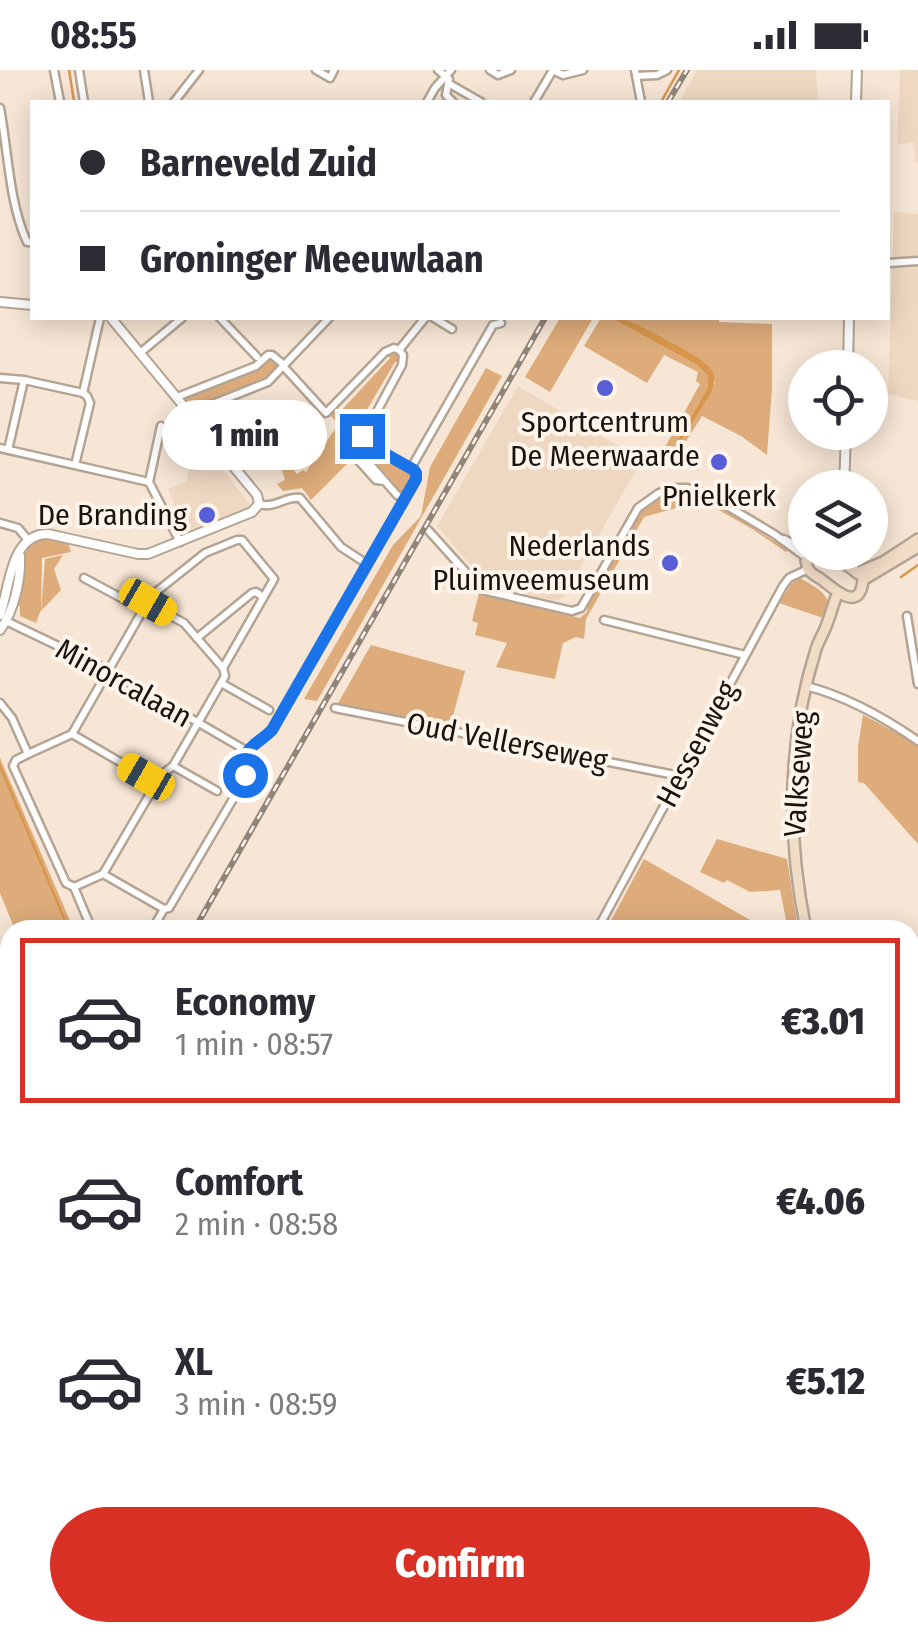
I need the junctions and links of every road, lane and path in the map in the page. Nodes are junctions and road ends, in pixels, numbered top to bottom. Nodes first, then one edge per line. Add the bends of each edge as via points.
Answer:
1 (54, 70) edge
2 (79, 70) edge
3 (144, 70) edge
4 (199, 70) edge
5 (316, 70) edge
6 (334, 70) edge
7 (438, 70) edge
8 (490, 70) edge
9 (510, 70) edge
10 (553, 70) edge
11 (584, 70) edge
12 (667, 70) edge
13 (857, 70) edge
14 (636, 73) edge
15 (449, 76) edge
16 (60, 100) edge
17 (84, 100) edge
18 (149, 100) edge
19 (176, 100) edge
20 (427, 100) edge
21 (451, 100) edge
22 (479, 100) edge
23 (533, 100) edge
24 (641, 100) edge
25 (856, 100) edge
26 (0, 108) edge
27 (30, 241) edge
28 (918, 261) edge
29 (890, 263) edge
30 (0, 302) edge
31 (30, 305) edge
32 (100, 320) edge
33 (112, 320) edge
34 (180, 320) edge
35 (222, 320) edge
36 (327, 320) edge
37 (423, 320) edge
38 (437, 320) edge
39 (849, 320) edge
40 (501, 323) dead end
41 (452, 329) dead end
42 (399, 350) junction
43 (848, 350) edge
44 (140, 353) junction
45 (257, 357) dead end
46 (284, 366) junction
47 (0, 378) edge
48 (24, 380) junction
49 (83, 393) junction
50 (177, 397) junction
51 (190, 413) junction
52 (161, 426) dead end
53 (4, 449) edge
54 (75, 465) junction
55 (411, 468) junction
56 (384, 481) dead end
57 (150, 482) junction
58 (404, 499) junction
59 (259, 504) junction
60 (0, 523) edge
61 (428, 530) dead end
62 (918, 539) edge
63 (28, 540) junction
64 (180, 542) junction
65 (788, 543) edge
66 (918, 547) edge
67 (367, 564) junction
68 (796, 570) edge
69 (820, 570) edge
70 (852, 570) edge
71 (860, 576) junction
72 (84, 578) dead end
73 (842, 595) junction
74 (264, 598) junction
75 (145, 606) junction
76 (907, 616) dead end
77 (2, 618) edge
78 (604, 620) dead end
79 (0, 630) edge
80 (198, 638) junction
81 (745, 655) junction
82 (223, 668) junction
83 (108, 670) junction
84 (221, 683) junction
85 (918, 684) edge
86 (806, 686) junction
87 (0, 704) edge
88 (335, 708) dead end
89 (269, 710) dead end
90 (198, 722) junction
91 (72, 734) junction
92 (918, 741) edge
93 (247, 751) junction
94 (28, 754) junction
95 (173, 766) junction
96 (680, 776) junction
97 (156, 782) junction
98 (217, 790) dead end
99 (103, 874) junction
100 (74, 887) junction
101 (164, 910) junction
102 (88, 920) edge
103 (158, 920) edge
104 (602, 920) edge
105 (804, 920) edge

1 - 16 street
2 - 17 street
3 - 18 street
4 - 19 street
5 - 6 street via 330,78
7 - 15 street
8 - 9 street
10 - 11 street via 564,76
10 - 23 street
12 - 14 street
13 - 25 street
14 - 24 street
15 - 20 street
15 - 21 street
15 - 22 street
26 - 27 street via 19,216
28 - 29 street
30 - 31 street
32 - 49 street
33 - 44 street
34 - 44 street
35 - 45 street
36 - 46 street
37 - 42 street
38 - 41 street
39 - 43 street
40 - 55 street via 493,325
42 - 46 street via 385,352 326,413
42 - 55 street via 402,365 362,438
44 - 50 street
46 - 50 street via 269,355
46 - 51 street via 268,382
47 - 48 street
48 - 49 street
48 - 53 street
49 - 54 street via 90,403
50 - 51 street
51 - 59 street
52 - 57 street
53 - 54 street
54 - 57 street
55 - 58 street via 417,476
56 - 58 street
57 - 64 street
58 - 67 street
59 - 64 street
59 - 67 street via 300,498 341,547
60 - 63 street via 18,528
61 - 65 street via 482,590 576,611 638,508 659,493 698,490
62 - 71 main road
63 - 64 street via 48,534 138,554
63 - 77 street via 14,564
66 - 71 main road
67 - 93 street via 272,730
68 - 81 street, Hessenweg
69 - 73 main road
70 - 71 main road
71 - 73 main road via 858,594
72 - 75 street
73 - 86 main road, Valkseweg via 830,609
74 - 75 street via 274,580 238,540 205,553
74 - 80 street via 252,593
74 - 82 street
75 - 80 street via 184,623
75 - 83 street
76 - 85 street
77 - 79 street
77 - 83 street, Minorcalaan
78 - 81 street
80 - 82 street
81 - 96 street, Hessenweg
82 - 84 street
83 - 90 street, Minorcalaan
83 - 91 street
84 - 89 street
84 - 90 street
86 - 92 street via 848,701
86 - 105 main road, Valkseweg via 792,806
87 - 94 street
88 - 96 street, Oud Vellerseweg
90 - 93 street, Minorcalaan
90 - 95 street
91 - 94 street
91 - 97 street
93 - 101 street via 243,782
94 - 100 street via 13,766 66,883
95 - 97 street
95 - 98 street
96 - 104 street, Hessenweg
97 - 99 street
99 - 100 street
99 - 101 street
100 - 102 street
101 - 103 street

